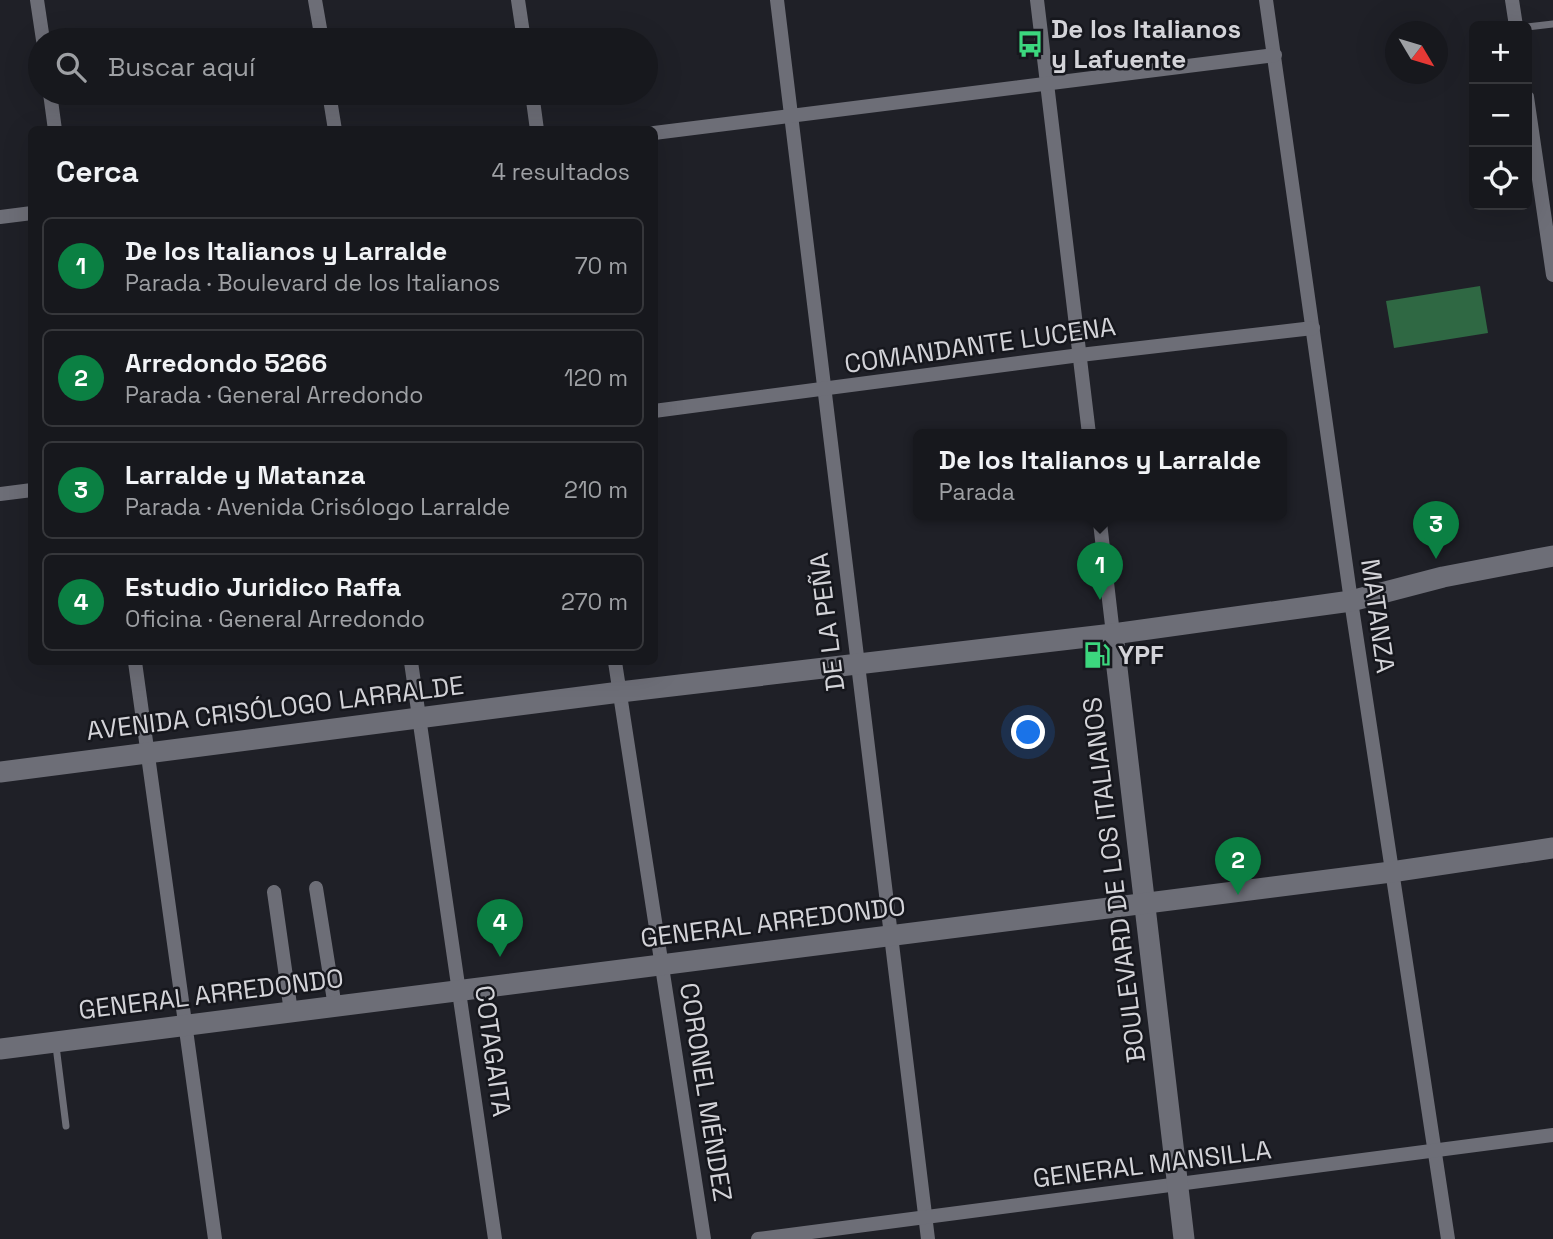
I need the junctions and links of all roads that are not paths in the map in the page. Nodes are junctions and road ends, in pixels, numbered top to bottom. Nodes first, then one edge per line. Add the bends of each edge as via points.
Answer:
1 (37, 0) edge
2 (316, 0) edge
3 (518, 0) edge
4 (777, 0) edge
5 (1037, 0) edge
6 (1266, 0) edge
7 (1512, 0) edge
8 (1515, 21) edge
9 (1553, 24) edge
10 (1532, 26) edge
11 (41, 28) edge
12 (320, 28) edge
13 (522, 28) edge
14 (1275, 55) junction
15 (1046, 82) junction
16 (52, 105) edge
17 (331, 105) edge
18 (534, 105) edge
19 (792, 116) junction
20 (54, 126) edge
21 (334, 126) edge
22 (536, 126) edge
23 (1532, 131) edge
24 (658, 133) edge
25 (28, 214) edge
26 (0, 217) edge
27 (1552, 269) edge
28 (1313, 328) junction
29 (1080, 355) junction
30 (825, 391) junction
31 (658, 411) edge
32 (1088, 429) edge
33 (28, 490) edge
34 (0, 494) edge
35 (1100, 520) edge
36 (1553, 556) edge
37 (1351, 601) junction
38 (1113, 634) junction
39 (135, 665) edge
40 (411, 665) edge
41 (616, 665) edge
42 (856, 665) junction
43 (620, 692) junction
44 (419, 719) junction
45 (149, 752) junction
46 (0, 772) edge
47 (1553, 848) edge
48 (1391, 872) junction
49 (316, 888) dead end
50 (274, 892) dead end
51 (1146, 904) junction
52 (890, 935) junction
53 (662, 965) junction
54 (460, 991) junction
55 (335, 1007) junction
56 (292, 1012) junction
57 (184, 1026) junction
58 (55, 1042) junction
59 (0, 1049) edge
60 (66, 1126) dead end
61 (1553, 1135) edge
62 (1436, 1153) junction
63 (1178, 1184) junction
64 (925, 1218) junction
65 (215, 1239) edge
66 (495, 1239) edge
67 (704, 1239) edge
68 (758, 1239) edge
69 (928, 1239) edge
70 (1184, 1239) edge
71 (1448, 1239) edge

1 - 11 street
2 - 12 street
3 - 13 street
4 - 19 street, DE LA PEÑA
5 - 15 street
6 - 14 street, MATANZA
7 - 8 street
9 - 10 lane
14 - 15 street
14 - 28 street, MATANZA
15 - 19 street
15 - 29 street
16 - 20 street
17 - 21 street
18 - 22 street
19 - 24 street
19 - 30 street, DE LA PEÑA
23 - 27 street
25 - 26 street
28 - 29 street, COMANDANTE LUCENA
28 - 37 street, MATANZA
29 - 30 street, COMANDANTE LUCENA
29 - 32 street
30 - 31 street, COMANDANTE LUCENA
30 - 42 street, DE LA PEÑA
33 - 34 street
35 - 38 street, BOULEVARD DE LOS ITALIANOS
36 - 37 street, AVENIDA CRISÓLOGO LARRALDE
37 - 38 street, AVENIDA CRISÓLOGO LARRALDE
37 - 48 street, MATANZA
38 - 42 street, AVENIDA CRISÓLOGO LARRALDE
38 - 51 street, BOULEVARD DE LOS ITALIANOS
39 - 45 street
40 - 44 street, COTAGAITA
41 - 43 street, CORONEL MÉNDEZ
42 - 43 street, AVENIDA CRISÓLOGO LARRALDE
42 - 52 street, DE LA PEÑA
43 - 44 street, AVENIDA CRISÓLOGO LARRALDE
43 - 53 street, CORONEL MÉNDEZ
44 - 45 street, AVENIDA CRISÓLOGO LARRALDE
44 - 54 street, COTAGAITA
45 - 46 street, AVENIDA CRISÓLOGO LARRALDE
45 - 57 street
47 - 48 street, GENERAL ARREDONDO
48 - 51 street, GENERAL ARREDONDO
48 - 62 street, MATANZA
49 - 55 street
50 - 56 street
51 - 52 street, GENERAL ARREDONDO
51 - 63 street, BOULEVARD DE LOS ITALIANOS
52 - 53 street, GENERAL ARREDONDO
52 - 64 street, DE LA PEÑA
53 - 54 street, GENERAL ARREDONDO
53 - 67 street, CORONEL MÉNDEZ
54 - 55 street, GENERAL ARREDONDO
54 - 66 street, COTAGAITA
55 - 56 street, GENERAL ARREDONDO
56 - 57 street, GENERAL ARREDONDO
57 - 58 street, GENERAL ARREDONDO
57 - 65 street
58 - 59 street, GENERAL ARREDONDO
58 - 60 lane
61 - 62 street, GENERAL MANSILLA
62 - 63 street, GENERAL MANSILLA
62 - 71 street, MATANZA
63 - 64 street, GENERAL MANSILLA
63 - 70 street, BOULEVARD DE LOS ITALIANOS
64 - 68 street, GENERAL MANSILLA
64 - 69 street, DE LA PEÑA

